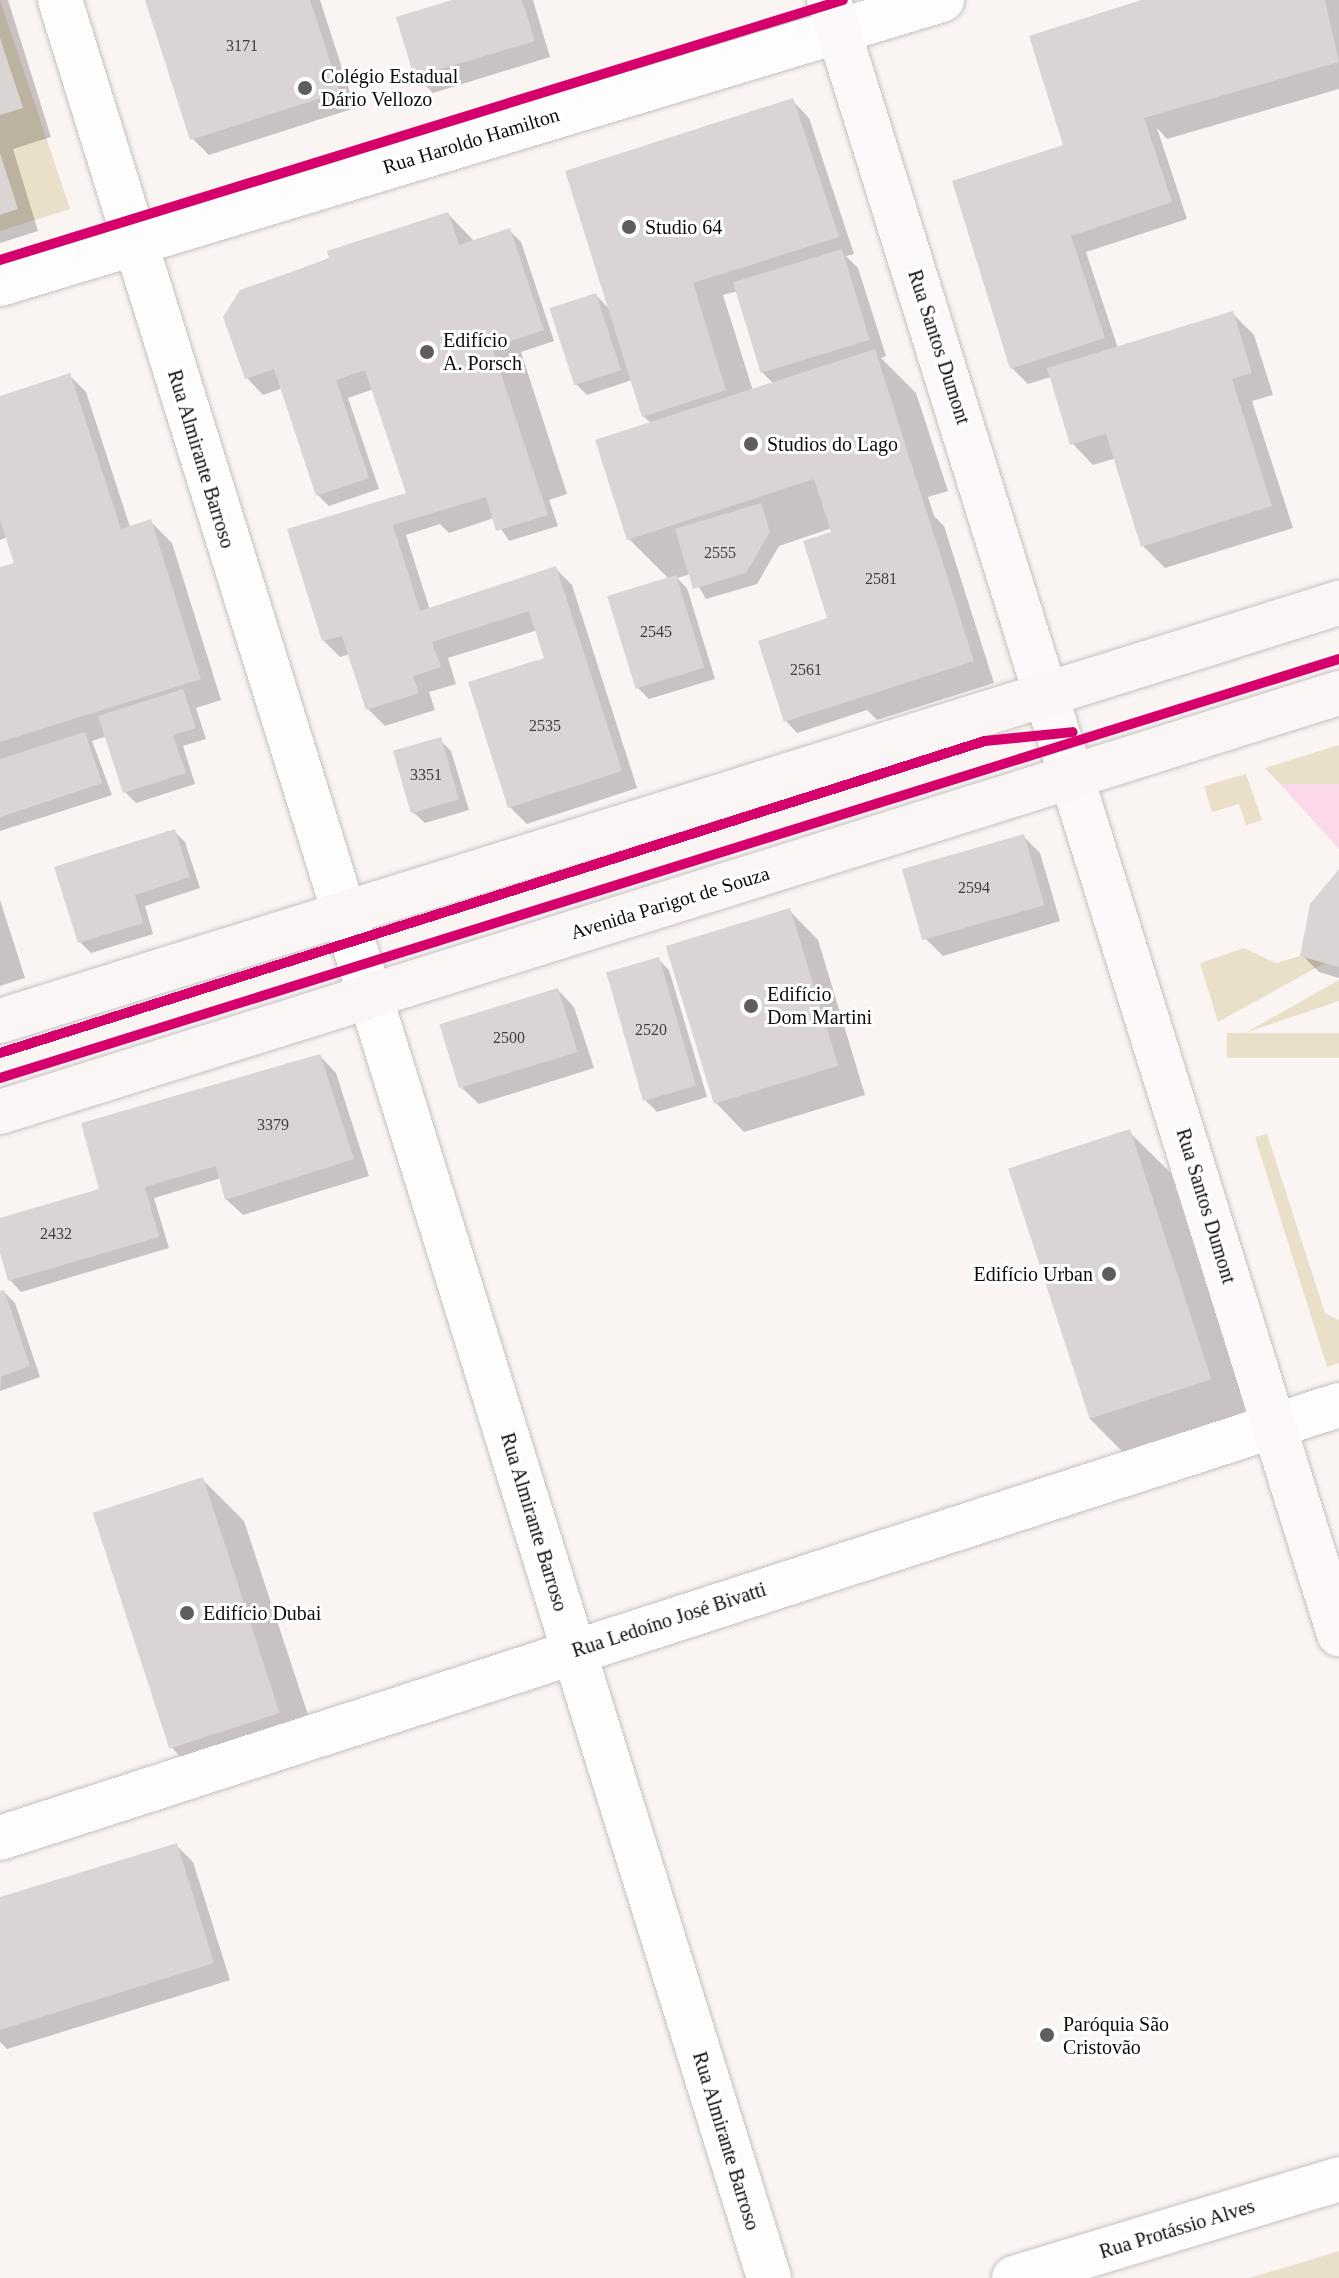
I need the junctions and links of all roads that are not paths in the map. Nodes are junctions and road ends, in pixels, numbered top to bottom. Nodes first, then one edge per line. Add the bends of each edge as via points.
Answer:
1 (60, 0) edge
2 (942, 0) edge
3 (834, 16) edge
4 (134, 242) junction
5 (0, 284) edge
6 (1339, 603) edge
7 (1339, 693) edge
8 (1048, 694) junction
9 (1075, 778) junction
10 (344, 917) junction
11 (369, 996) junction
12 (0, 1021) edge
13 (0, 1112) edge
14 (1339, 1405) edge
15 (1274, 1425) junction
16 (1339, 1634) edge
17 (574, 1651) junction
18 (0, 1838) edge
19 (1339, 2179) edge
20 (769, 2278) edge
21 (1014, 2278) edge

1 - 4 street, Rua Almirante Barroso
2 - 3 street, Rua Haroldo Hamilton
3 - 4 street, Rua Haroldo Hamilton
3 - 8 street, Rua Santos Dumont
4 - 5 street, Rua Haroldo Hamilton
4 - 10 street, Rua Almirante Barroso
6 - 8 main road
7 - 9 main road, Avenida Parigot de Souza
8 - 9 street, Rua Santos Dumont
8 - 10 main road
9 - 11 main road, Avenida Parigot de Souza
9 - 15 street, Rua Santos Dumont
10 - 11 street, Rua Almirante Barroso
10 - 12 main road
11 - 13 main road, Avenida Parigot de Souza
11 - 17 street, Rua Almirante Barroso
14 - 15 street, Rua Ledoíno José Bivatti
15 - 16 street, Rua Santos Dumont
15 - 17 street, Rua Ledoíno José Bivatti
17 - 18 street, Rua Ledoíno José Bivatti
17 - 20 street, Rua Almirante Barroso
19 - 21 street, Rua Protássio Alves

